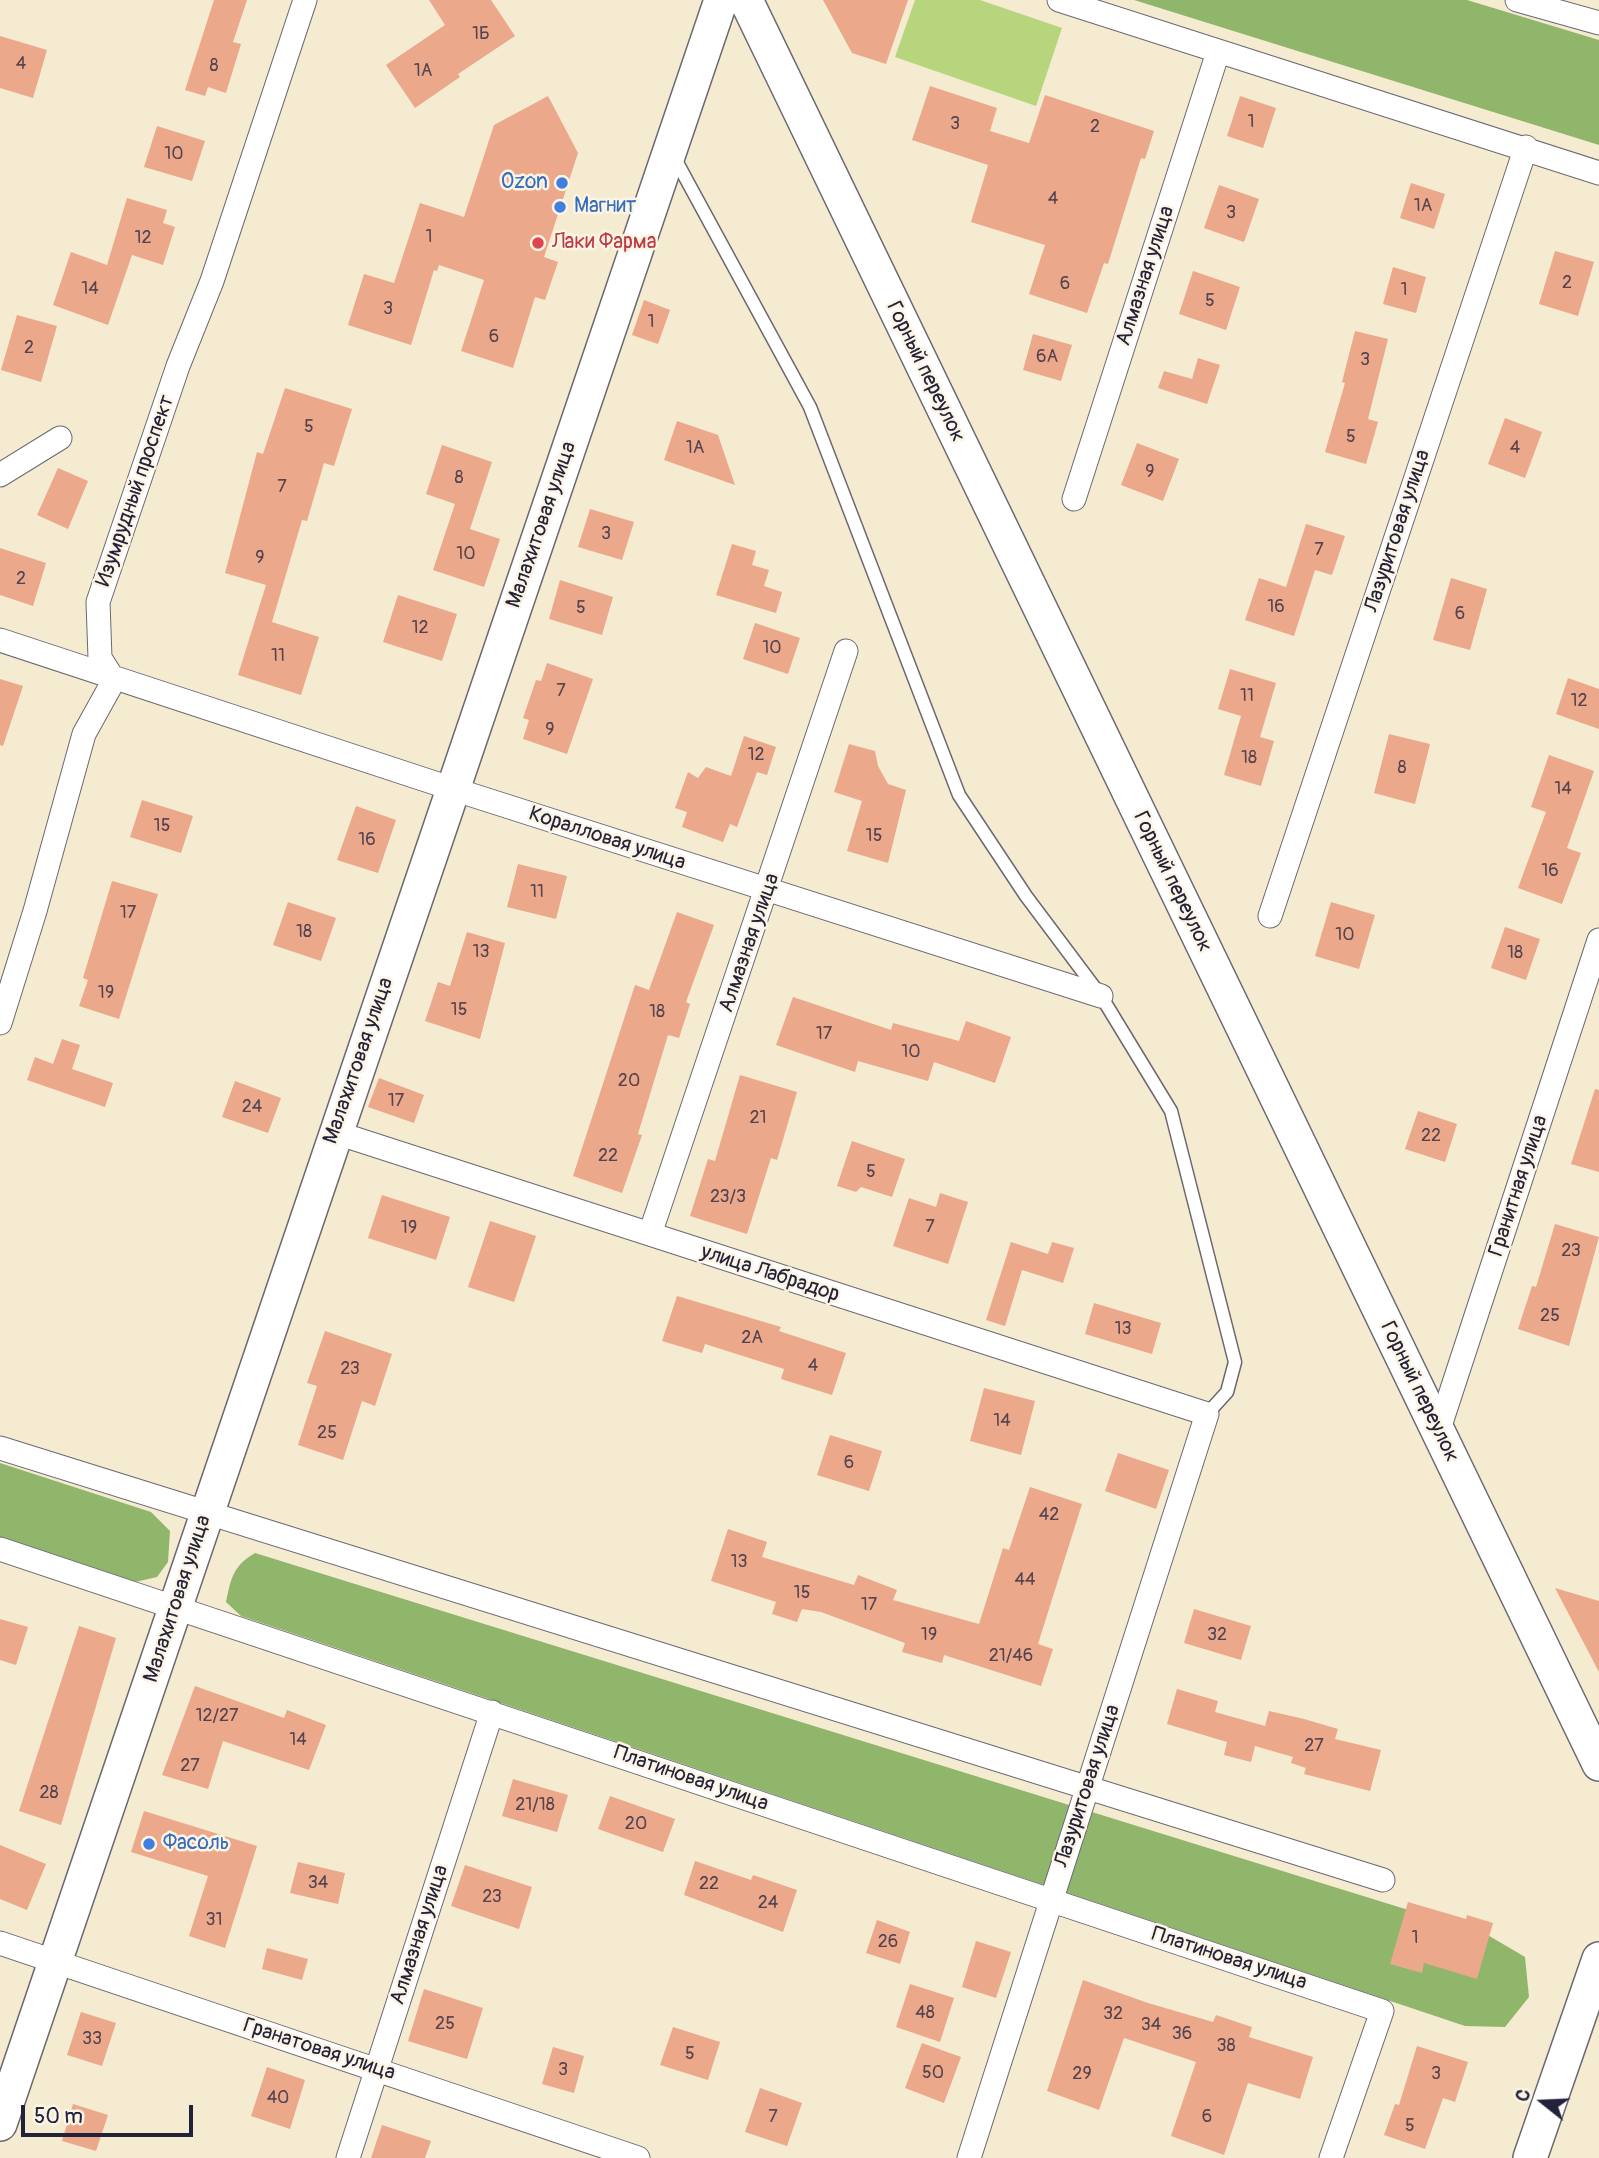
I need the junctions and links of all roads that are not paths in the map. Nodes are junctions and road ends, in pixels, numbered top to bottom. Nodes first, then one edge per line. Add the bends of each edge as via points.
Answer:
1 (305, 0) edge
2 (721, 0) edge
3 (746, 0) edge
4 (1059, 0) edge
5 (1517, 0) edge
6 (1587, 14) edge
7 (1219, 52) junction
8 (1526, 147) junction
9 (670, 149) junction
10 (1599, 173) edge
11 (60, 438) dead end
12 (0, 475) edge
13 (1074, 499) dead end
14 (0, 640) edge
15 (846, 651) dead end
16 (114, 680) junction
17 (453, 789) junction
18 (768, 890) junction
19 (1270, 916) dead end
20 (1599, 940) edge
21 (1101, 996) junction
22 (0, 1023) edge
23 (334, 1132) junction
24 (650, 1234) junction
25 (1207, 1414) junction
26 (1438, 1432) junction
27 (0, 1448) edge
28 (206, 1514) junction
29 (0, 1549) edge
30 (176, 1606) junction
31 (492, 1712) junction
32 (1599, 1764) edge
33 (1088, 1787) junction
34 (1383, 1880) dead end
35 (1052, 1900) junction
36 (0, 1943) edge
37 (1599, 1959) edge
38 (54, 1962) junction
39 (376, 2068) junction
40 (0, 2124) edge
41 (348, 2158) edge
42 (638, 2158) edge
43 (970, 2158) edge
44 (1331, 2158) edge
45 (1530, 2158) edge

1 - 16 street, Изумрудный проспект via 98,602 100,658
2 - 9 street, Малахитовая улица
3 - 26 street, Горный переулок
4 - 7 street
5 - 6 street
7 - 8 street
7 - 13 street, Алмазная улица
8 - 10 street
8 - 19 street, Лазуритовая улица
9 - 17 street, Малахитовая улица
9 - 21 lane via 810,407 959,795
11 - 12 street
14 - 16 street, Коралловая улица
15 - 18 street, Алмазная улица
16 - 17 street, Коралловая улица
16 - 22 street via 84,734
17 - 18 street, Коралловая улица
17 - 23 street, Малахитовая улица
18 - 21 street, Коралловая улица
18 - 24 street, Алмазная улица
20 - 26 street, Гранитная улица
21 - 25 lane via 1171,1111 1203,1233 1235,1362 1227,1392
23 - 24 street, улица Лабрадор
23 - 28 street, Малахитовая улица
24 - 25 street, улица Лабрадор
25 - 33 street, Лазуритовая улица
26 - 32 street, Горный переулок
27 - 28 street
28 - 30 street, Малахитовая улица
28 - 33 street
29 - 30 street, Платиновая улица
30 - 31 street, Платиновая улица
30 - 38 street, Малахитовая улица
31 - 35 street, Платиновая улица
31 - 39 street, Алмазная улица
33 - 34 street
33 - 35 street, Лазуритовая улица
35 - 43 street, Лазуритовая улица
35 - 44 street, Платиновая улица via 1382,2011
36 - 38 street, Гранатовая улица
37 - 45 street
38 - 39 street, Гранатовая улица
38 - 40 street, Малахитовая улица
39 - 41 street, Алмазная улица
39 - 42 street, Гранатовая улица

